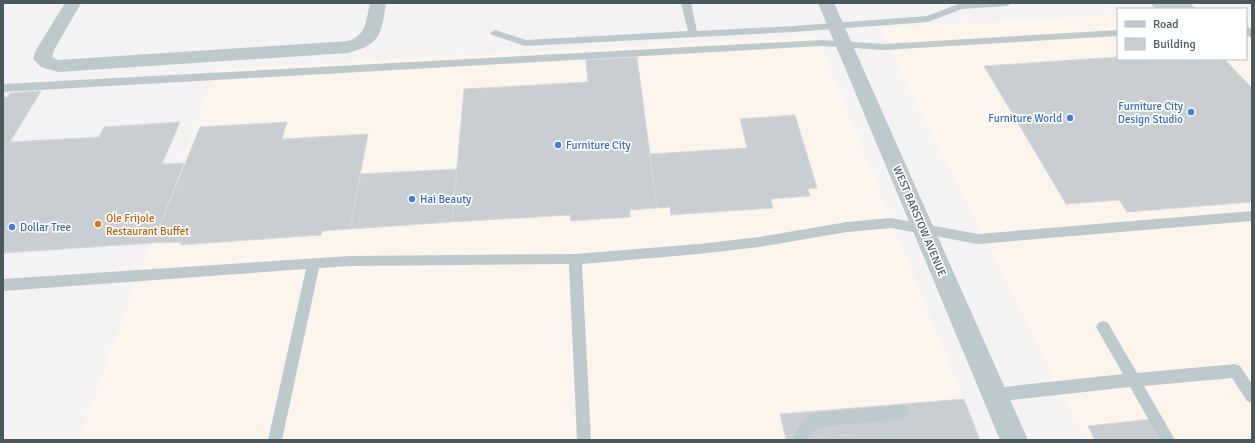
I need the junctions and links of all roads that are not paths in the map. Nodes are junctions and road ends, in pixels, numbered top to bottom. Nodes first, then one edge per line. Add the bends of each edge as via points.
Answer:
1 (73, 3) edge
2 (378, 3) edge
3 (686, 3) edge
4 (826, 3) edge
5 (1007, 3) edge
6 (835, 25) junction
7 (495, 33) dead end
8 (1117, 33) edge
9 (693, 34) junction
10 (844, 45) junction
11 (3, 88) edge
12 (1252, 216) edge
13 (924, 229) junction
14 (575, 259) junction
15 (314, 263) junction
16 (3, 285) edge
17 (1103, 327) dead end
18 (1132, 380) junction
19 (994, 395) junction
20 (1252, 396) edge
21 (902, 412) dead end
22 (276, 440) edge
23 (584, 440) edge
24 (800, 440) edge
25 (1014, 440) edge
26 (1168, 440) edge

1 - 2 street via 45,50 42,59 46,63 58,66 348,47 360,44 372,34
3 - 9 lane
4 - 6 street, WEST BARSTOW AVENUE
5 - 6 lane via 961,6 928,20
6 - 9 lane
6 - 10 street, WEST BARSTOW AVENUE
7 - 9 lane via 525,43
8 - 10 lane via 884,47
10 - 11 lane via 822,43
10 - 13 street, WEST BARSTOW AVENUE
12 - 13 lane via 978,239
13 - 14 lane via 891,224 862,226 759,242
13 - 19 street, WEST BARSTOW AVENUE
14 - 15 lane
14 - 23 lane
15 - 16 lane
15 - 22 lane
17 - 18 lane
18 - 19 lane
18 - 20 lane via 1235,371
18 - 26 lane
19 - 25 street, WEST BARSTOW AVENUE
21 - 24 lane via 816,420 804,430

